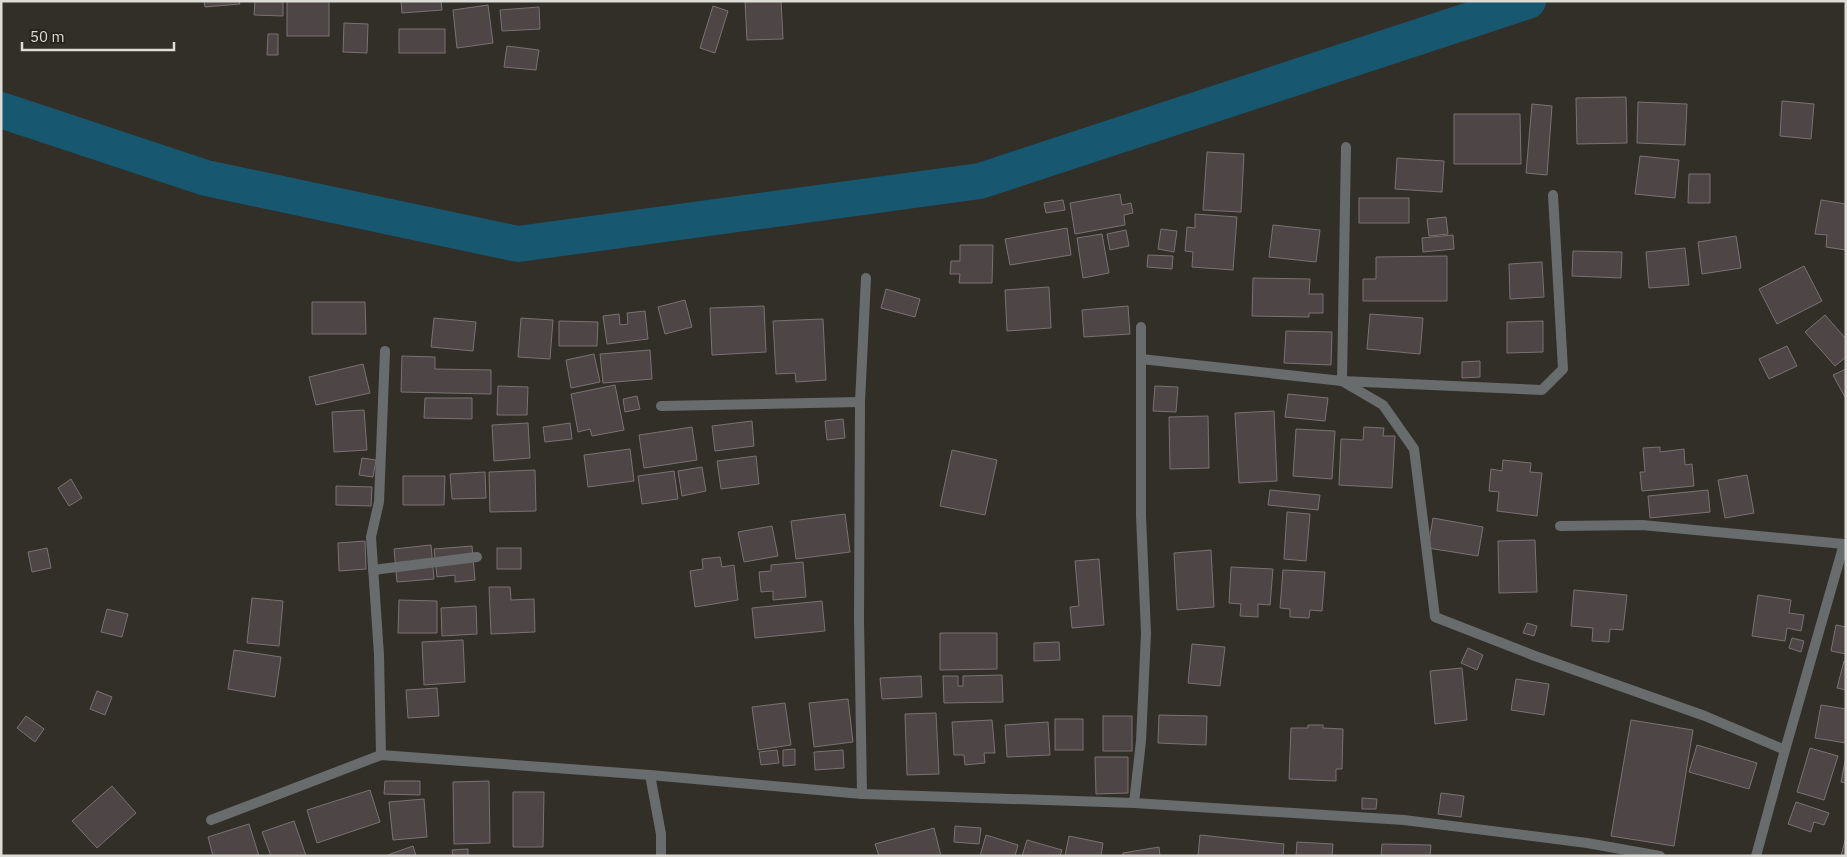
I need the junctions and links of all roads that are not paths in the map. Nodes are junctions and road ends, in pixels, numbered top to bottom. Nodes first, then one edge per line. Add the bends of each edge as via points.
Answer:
1 (1346, 147) dead end
2 (1553, 195) dead end
3 (866, 278) dead end
4 (1141, 327) dead end
5 (385, 351) dead end
6 (1141, 358) junction
7 (1342, 381) junction
8 (860, 402) junction
9 (661, 406) dead end
10 (1560, 526) dead end
11 (1845, 544) edge
12 (476, 557) dead end
13 (372, 570) junction
14 (1785, 750) junction
15 (381, 755) junction
16 (650, 774) junction
17 (862, 794) junction
18 (1134, 803) junction
19 (211, 820) dead end
20 (661, 856) edge
21 (1660, 856) edge
22 (1756, 856) edge

1 - 7 street
2 - 7 street via 1563,369 1542,390
3 - 8 street
4 - 6 street
5 - 13 street via 380,502 371,537
6 - 7 street
6 - 18 street via 1141,516 1146,633 1142,741
7 - 14 street via 1383,405 1414,449 1435,617 1705,716
8 - 9 street
8 - 17 street via 858,619
10 - 11 street via 1642,525
11 - 14 street
12 - 13 street
13 - 15 street via 379,655
14 - 22 street
15 - 16 street
15 - 19 street
16 - 17 street
16 - 20 street via 661,834
17 - 18 street
18 - 21 street via 1404,820 1587,843

